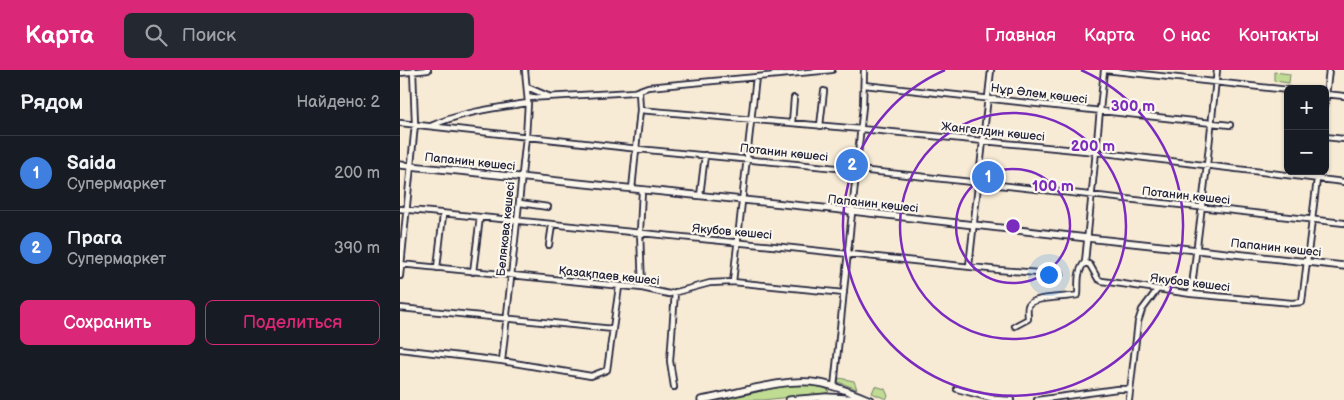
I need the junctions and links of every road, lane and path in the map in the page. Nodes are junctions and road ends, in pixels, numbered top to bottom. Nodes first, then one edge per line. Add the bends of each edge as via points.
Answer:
1 (428, 70) edge
2 (525, 70) edge
3 (832, 70) edge
4 (864, 70) edge
5 (991, 70) edge
6 (1104, 70) edge
7 (1216, 70) edge
8 (1329, 70) edge
9 (413, 71) edge
10 (400, 73) edge
11 (756, 77) junction
12 (1216, 82) junction
13 (864, 85) junction
14 (1327, 85) edge
15 (527, 87) junction
16 (1284, 90) edge
17 (639, 91) junction
18 (824, 91) dead end
19 (1329, 94) edge
20 (549, 96) junction
21 (1344, 96) edge
22 (794, 98) dead end
23 (989, 98) junction
24 (528, 101) junction
25 (640, 110) junction
26 (1100, 112) junction
27 (751, 120) junction
28 (400, 123) edge
29 (1211, 123) junction
30 (415, 124) junction
31 (792, 124) junction
32 (1230, 125) dead end
33 (431, 126) junction
34 (820, 126) junction
35 (861, 129) junction
36 (526, 137) junction
37 (1329, 137) edge
38 (1344, 139) edge
39 (984, 141) junction
40 (636, 149) junction
41 (1096, 152) junction
42 (705, 155) junction
43 (746, 159) junction
44 (400, 165) edge
45 (411, 166) junction
46 (1207, 166) junction
47 (856, 170) junction
48 (1318, 175) edge
49 (522, 177) junction
50 (1317, 179) junction
51 (1344, 182) edge
52 (979, 183) junction
53 (632, 189) junction
54 (642, 190) junction
55 (700, 196) junction
56 (1091, 196) junction
57 (741, 201) junction
58 (520, 203) junction
59 (548, 207) dead end
60 (1202, 208) junction
61 (400, 210) edge
62 (408, 210) junction
63 (852, 210) junction
64 (443, 215) junction
65 (480, 218) junction
66 (518, 220) junction
67 (1311, 220) junction
68 (1344, 223) edge
69 (552, 225) junction
70 (974, 225) junction
71 (640, 232) junction
72 (1087, 238) junction
73 (737, 243) junction
74 (550, 246) dead end
75 (1196, 250) junction
76 (848, 254) junction
77 (1085, 262) junction
78 (1307, 262) junction
79 (400, 264) edge
80 (969, 266) junction
81 (1344, 266) edge
82 (437, 268) junction
83 (474, 272) junction
84 (1061, 273) dead end
85 (400, 276) edge
86 (511, 276) junction
87 (733, 282) junction
88 (619, 287) junction
89 (642, 288) junction
90 (1157, 290) junction
91 (675, 292) junction
92 (844, 292) junction
93 (1190, 294) junction
94 (400, 308) edge
95 (505, 318) junction
96 (1015, 326) dead end
97 (612, 329) junction
98 (400, 349) edge
99 (502, 361) junction
100 (674, 386) dead end
101 (834, 387) junction
102 (957, 389) dead end
103 (1129, 389) junction
104 (701, 400) edge
105 (789, 400) edge
106 (869, 400) edge
107 (1011, 400) edge
108 (1037, 400) edge
109 (1129, 400) edge

1 - 9 street
2 - 15 street, Белякова көшесі
3 - 11 street
4 - 13 street
5 - 23 street
6 - 12 street
6 - 26 street
7 - 12 street
8 - 14 street
9 - 10 street
9 - 30 street
11 - 17 street via 648,87
11 - 27 street
12 - 16 street
12 - 29 street
13 - 23 street, Нұр Әлем көшесі
13 - 35 street
15 - 20 street
15 - 24 street, Белякова көшесі
17 - 20 street
17 - 25 street
18 - 34 street
19 - 21 street
20 - 24 street
22 - 31 street
23 - 26 street, Нұр Әлем көшесі
23 - 39 street
24 - 33 street via 449,118
24 - 36 street, Белякова көшесі
25 - 27 street, Жангелдин көшесі
25 - 40 street
26 - 29 street, Нұр Әлем көшесі
26 - 41 street
27 - 31 street, Жангелдин көшесі
27 - 43 street
28 - 30 street, Потанин көшесі
29 - 32 street, Нұр Әлем көшесі
29 - 46 street
30 - 33 street, Потанин көшесі
30 - 45 street
31 - 34 street, Жангелдин көшесі
33 - 36 street, Потанин көшесі
34 - 35 street, Жангелдин көшесі
35 - 39 street, Жангелдин көшесі
35 - 47 street
36 - 40 street, Потанин көшесі
36 - 49 street, Белякова көшесі
37 - 38 street
39 - 41 street, Жангелдин көшесі
39 - 52 street
40 - 42 street, Потанин көшесі
40 - 53 street
41 - 46 street, Жангелдин көшесі
41 - 56 street
42 - 43 street, Потанин көшесі
42 - 55 street
43 - 47 street, Потанин көшесі
43 - 57 street
44 - 45 main road, Папанин көшесі
45 - 49 main road, Папанин көшесі
45 - 62 street
46 - 50 street, Жангелдин көшесі
46 - 60 street
47 - 52 street, Потанин көшесі
47 - 63 street
48 - 50 street
49 - 53 main road, Папанин көшесі
49 - 58 street, Белякова көшесі
50 - 51 street, Жангелдин көшесі
50 - 67 street
52 - 56 street, Потанин көшесі
52 - 70 street
53 - 54 main road, Папанин көшесі
54 - 55 main road, Папанин көшесі
54 - 71 street
55 - 57 main road, Папанин көшесі
56 - 60 street, Потанин көшесі
56 - 72 street
57 - 63 main road, Папанин көшесі
57 - 73 street
58 - 59 street
58 - 66 street, Белякова көшесі
60 - 67 street, Потанин көшесі
60 - 75 street
61 - 62 street, Якубов көшесі
62 - 64 street, Якубов көшесі
62 - 79 street
63 - 70 main road, Папанин көшесі
63 - 76 street
64 - 65 street, Якубов көшесі
64 - 82 street
65 - 66 street, Якубов көшесі
65 - 83 street
66 - 69 street, Якубов көшесі
66 - 86 street, Белякова көшесі
67 - 68 street, Потанин көшесі
67 - 78 street
69 - 71 street, Якубов көшесі
69 - 74 street
70 - 72 main road, Папанин көшесі
70 - 80 street
71 - 73 street, Якубов көшесі
71 - 89 street
72 - 75 main road, Папанин көшесі
72 - 77 street
73 - 76 street, Якубов көшесі
73 - 87 street
75 - 78 main road, Папанин көшесі
75 - 93 street
76 - 80 street, Якубов көшесі
76 - 92 street
77 - 90 street, Якубов көшесі via 1098,279
77 - 96 street via 1077,279 1078,295 1030,302 1028,319
78 - 81 main road, Папанин көшесі
78 - 93 street, Якубов көшесі via 1302,302
79 - 82 street, Қазақпаев көшесі
79 - 85 street
80 - 84 street, Якубов көшесі
82 - 83 street, Қазақпаев көшесі
83 - 86 street, Қазақпаев көшесі
86 - 88 street, Қазақпаев көшесі
86 - 95 street, Белякова көшесі
87 - 91 street, Қазақпаев көшесі via 710,283
87 - 92 street, Қазақпаев көшесі
88 - 89 street, Қазақпаев көшесі
88 - 97 street
89 - 91 street, Қазақпаев көшесі via 669,294
90 - 93 street, Якубов көшесі
90 - 103 street via 1142,310 1138,322
91 - 100 street via 670,361
92 - 101 street
94 - 95 street
95 - 97 street
95 - 99 street, Белякова көшесі
97 - 99 street via 607,370 591,376
98 - 99 street
101 - 104 main road via 818,383 788,383
101 - 106 main road
102 - 107 street
103 - 108 street
103 - 109 street
105 - 106 main road via 826,397

